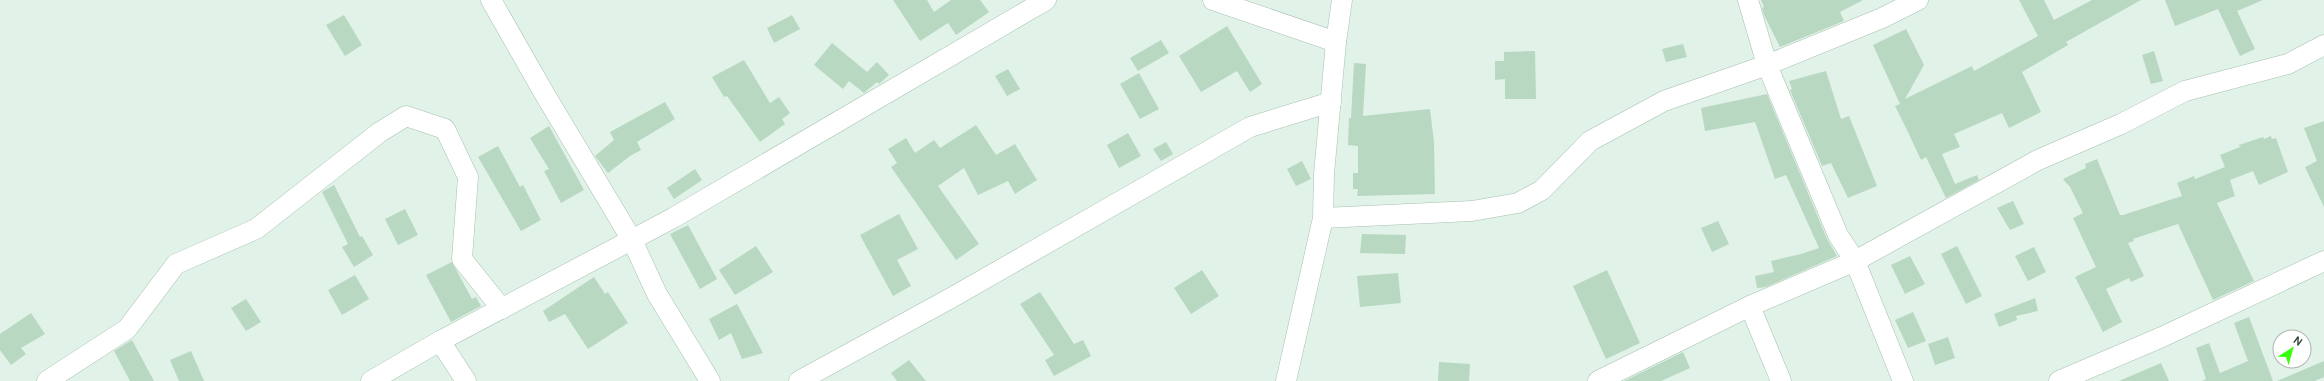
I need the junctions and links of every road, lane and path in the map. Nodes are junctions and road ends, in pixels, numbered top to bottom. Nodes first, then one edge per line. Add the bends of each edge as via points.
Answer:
1 (491, 0) edge
2 (1046, 0) edge
3 (1213, 0) edge
4 (1342, 0) edge
5 (1748, 0) edge
6 (1918, 0) edge
7 (1336, 42) junction
8 (2324, 45) edge
9 (1767, 65) junction
10 (1331, 102) junction
11 (1324, 218) junction
12 (632, 240) junction
13 (1855, 261) junction
14 (2324, 261) edge
15 (1750, 306) junction
16 (502, 309) junction
17 (440, 341) junction
18 (47, 381) edge
19 (371, 381) edge
20 (466, 381) edge
21 (710, 381) edge
22 (800, 381) edge
23 (1286, 381) edge
24 (1598, 381) edge
25 (1781, 381) edge
26 (1903, 381) edge
27 (2059, 381) edge

1 - 12 street
2 - 12 street
3 - 7 street
4 - 7 street
5 - 9 street
6 - 9 street via 1882,18
7 - 10 street
8 - 13 street via 2288,64 2185,92 2121,124 2038,160
9 - 11 street via 1664,101 1590,141 1542,190 1518,203 1472,211
9 - 13 street via 1838,235
10 - 11 street via 1324,174
10 - 22 street via 1250,127
11 - 23 street
12 - 16 street
12 - 21 street via 657,294
13 - 15 street
13 - 26 street
14 - 27 street via 2162,337
15 - 24 street
15 - 25 street
16 - 17 street
16 - 18 street via 462,259 468,177 445,129 406,116 380,132 256,229 176,264 128,330
17 - 19 street
17 - 20 street

